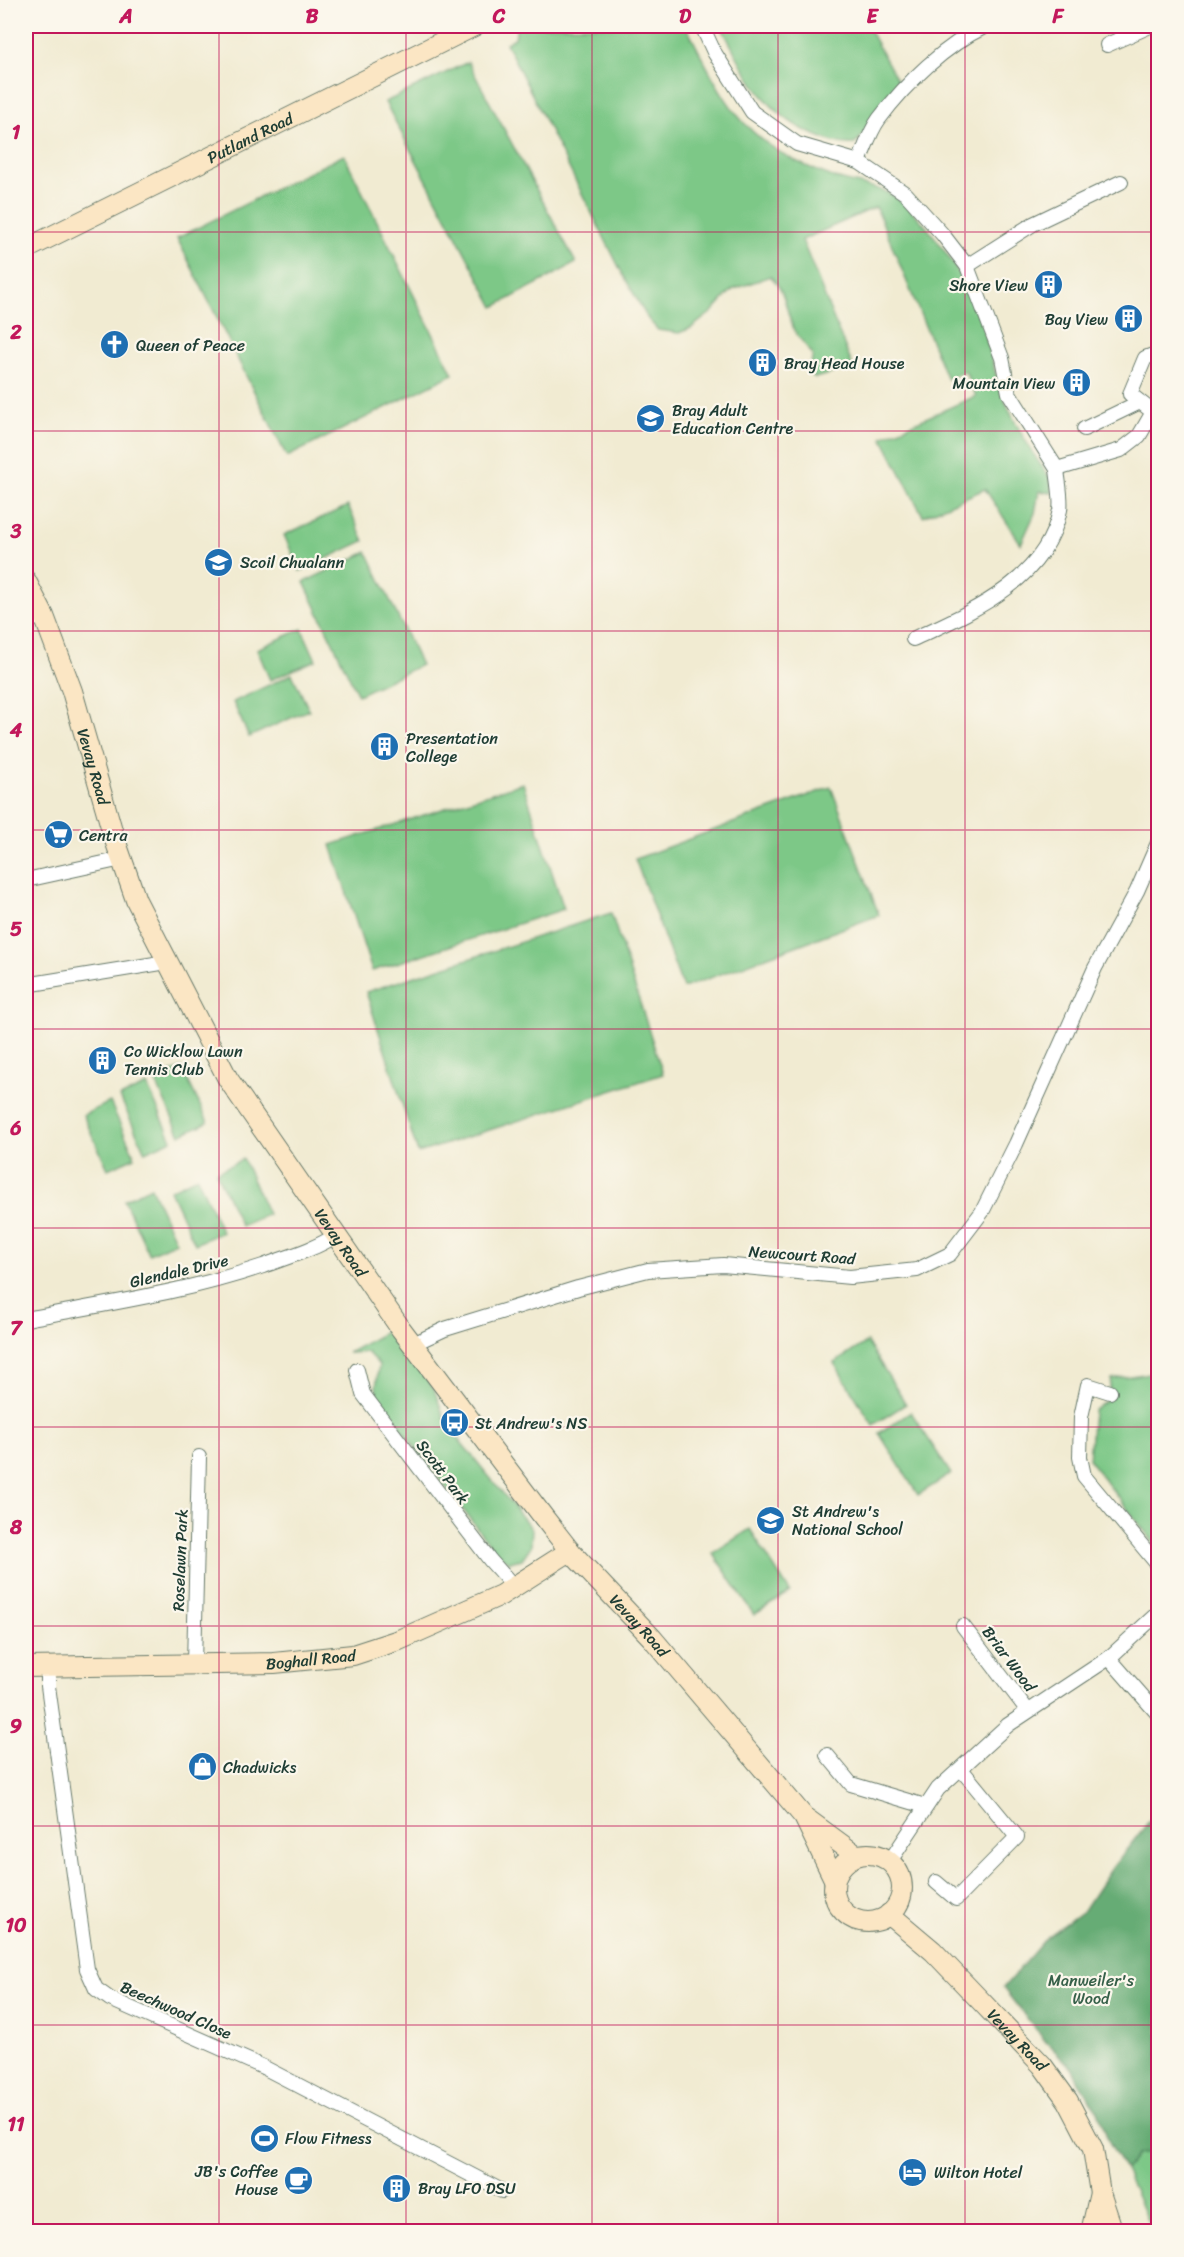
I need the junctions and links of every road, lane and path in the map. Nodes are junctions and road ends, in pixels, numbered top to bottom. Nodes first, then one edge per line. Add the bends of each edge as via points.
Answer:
1 (474, 26) edge
2 (702, 26) edge
3 (986, 26) edge
4 (1150, 26) edge
5 (1107, 45) dead end
6 (859, 162) junction
7 (1121, 182) dead end
8 (26, 249) edge
9 (967, 266) junction
10 (1158, 353) edge
11 (1140, 402) junction
12 (1156, 410) edge
13 (1084, 429) dead end
14 (1057, 469) junction
15 (26, 581) edge
16 (35, 619) edge
17 (913, 639) dead end
18 (1158, 843) edge
19 (122, 859) junction
20 (26, 880) edge
21 (167, 962) junction
22 (26, 985) edge
23 (335, 1236) junction
24 (26, 1319) edge
25 (413, 1344) junction
26 (357, 1370) dead end
27 (1110, 1392) dead end
28 (199, 1457) dead end
29 (570, 1551) junction
30 (1158, 1565) edge
31 (516, 1588) junction
32 (1158, 1613) edge
33 (963, 1626) dead end
34 (1109, 1658) junction
35 (194, 1664) junction
36 (26, 1667) edge
37 (48, 1667) junction
38 (1028, 1711) junction
39 (1158, 1714) edge
40 (827, 1755) dead end
41 (961, 1769) junction
42 (925, 1806) junction
43 (804, 1817) junction
44 (856, 1855) junction
45 (890, 1861) junction
46 (834, 1879) junction
47 (936, 1882) dead end
48 (889, 1914) junction
49 (502, 2191) dead end
50 (1100, 2193) junction
51 (1090, 2232) edge
52 (1113, 2232) edge

1 - 8 main road, Putland Road
2 - 6 street via 752,112 797,144
3 - 6 street via 916,76 877,121
4 - 5 street
6 - 9 street via 906,194
7 - 9 street via 1033,224
9 - 14 street via 1002,358 1009,393
10 - 11 street via 1145,358 1130,394
11 - 12 street
11 - 13 street
12 - 14 street via 1139,436 1121,450
14 - 17 street via 1060,509 1049,539 1025,572 991,602
15 - 16 main road, Vevay Road
16 - 19 main road, Vevay Road via 72,691
18 - 25 street, Newcourt Road via 1095,968 982,1212 950,1254 916,1270 850,1277 723,1265 648,1270 445,1329
19 - 20 street
19 - 21 main road, Vevay Road via 136,900
21 - 22 street
21 - 23 main road, Vevay Road via 228,1080
23 - 24 street, Glendale Drive via 233,1276
23 - 25 main road, Vevay Road
25 - 29 main road, Vevay Road
26 - 31 street, Scott Park via 363,1394 490,1560
27 - 30 street via 1088,1385 1081,1417 1084,1476
28 - 35 street, Roselawn Park
29 - 31 main road, Boghall Road
29 - 43 main road, Vevay Road via 652,1638
31 - 35 main road, Boghall Road via 399,1640 353,1655 274,1663
32 - 34 street, Briar Wood
33 - 38 street, Briar Wood
34 - 38 street, Briar Wood
34 - 39 street
35 - 37 main road, Boghall Road
36 - 37 main road, Boghall Road
37 - 49 street, Beechwood Close via 87,1969 96,1989 263,2067
38 - 41 street, Briar Wood
40 - 42 street via 851,1784
41 - 42 street, Briar Wood
41 - 47 street via 1017,1837 956,1899
42 - 45 street, Briar Wood
43 - 44 main road, Vevay Road
43 - 46 main road, Vevay Road
44 - 45 main road, Vevay Road via 871,1853
44 - 46 main road via 840,1867
45 - 48 main road via 897,1870 902,1890 896,1908
46 - 48 main road, Vevay Road via 836,1901 850,1917 866,1922
48 - 50 main road, Vevay Road via 933,1951 1042,2065 1068,2101 1093,2149
50 - 51 main road, Vevay Road
50 - 52 main road, Vevay Road

